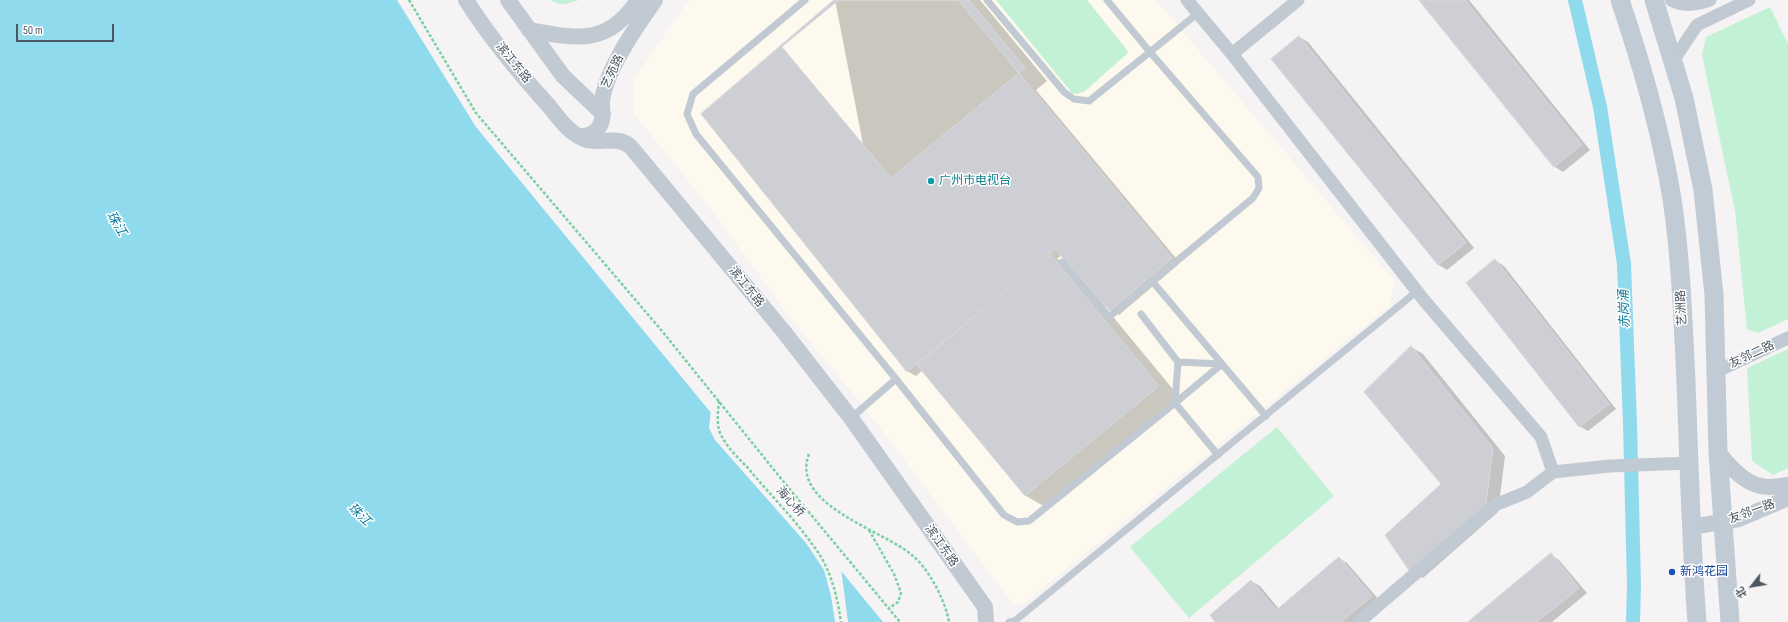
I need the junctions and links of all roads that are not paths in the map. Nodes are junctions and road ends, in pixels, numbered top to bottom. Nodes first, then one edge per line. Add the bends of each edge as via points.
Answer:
1 (466, 0) edge
2 (508, 0) edge
3 (655, 0) edge
4 (805, 0) edge
5 (987, 0) edge
6 (1107, 0) edge
7 (1187, 0) edge
8 (1298, 0) edge
9 (1620, 0) edge
10 (1654, 0) edge
11 (1671, 0) edge
12 (1710, 0) edge
13 (1749, 0) edge
14 (634, 6) edge
15 (1198, 13) junction
16 (529, 30) junction
17 (1150, 52) junction
18 (1232, 54) junction
19 (1673, 61) junction
20 (603, 114) junction
21 (578, 136) junction
22 (1062, 262) dead end
23 (1152, 281) junction
24 (1416, 292) junction
25 (1141, 314) dead end
26 (1788, 338) edge
27 (1178, 362) junction
28 (1222, 364) junction
29 (1715, 372) junction
30 (896, 379) junction
31 (1175, 404) junction
32 (1266, 416) junction
33 (851, 418) junction
34 (1718, 452) junction
35 (1218, 455) junction
36 (1689, 463) junction
37 (1553, 472) junction
38 (1788, 485) edge
39 (1788, 498) edge
40 (1723, 522) junction
41 (1691, 527) junction
42 (986, 622) edge
43 (1009, 622) edge
44 (1359, 622) edge
45 (1697, 622) edge
46 (1730, 622) edge

1 - 21 street, 滨江东路 via 540,97
2 - 16 street
3 - 20 street, 艺苑路 via 608,80 602,102
4 - 30 lane via 694,94 687,114 696,134
5 - 17 lane via 1064,92 1074,99 1089,101
6 - 17 lane
7 - 15 street
8 - 18 street
9 - 36 main road, 艺洲路 via 1638,54 1659,133 1672,199 1681,276
10 - 19 main road
11 - 12 street via 1688,5
13 - 19 street via 1697,25
14 - 16 street via 614,27 603,33 568,37
15 - 17 lane
15 - 18 street
16 - 20 street via 563,76
17 - 23 lane via 1258,177 1259,188 1253,198
18 - 24 street
19 - 29 main road via 1684,98 1703,190 1714,295
20 - 21 street, 艺苑路 via 596,131 585,137
21 - 33 street, 滨江东路 via 592,141 617,140 632,147
22 - 23 lane via 1109,317
23 - 28 lane
24 - 32 lane
24 - 37 street via 1541,437
25 - 27 lane
26 - 29 street, 友邻二路
27 - 28 lane
27 - 31 lane
28 - 31 lane
28 - 32 lane
29 - 34 main road
30 - 31 lane via 1004,515 1017,522 1029,521
30 - 33 lane
31 - 35 lane
32 - 35 lane
33 - 42 street, 滨江东路 via 985,607
34 - 38 street, 友邻一路 via 1740,476 1754,485 1768,488
34 - 40 main road
35 - 43 lane via 1016,620
36 - 37 street
36 - 41 main road, 艺洲路
37 - 44 street via 1527,492 1495,505
39 - 40 street, 友邻一路 via 1754,514
40 - 41 street, 友邻一路
40 - 46 main road
41 - 45 main road, 艺洲路

